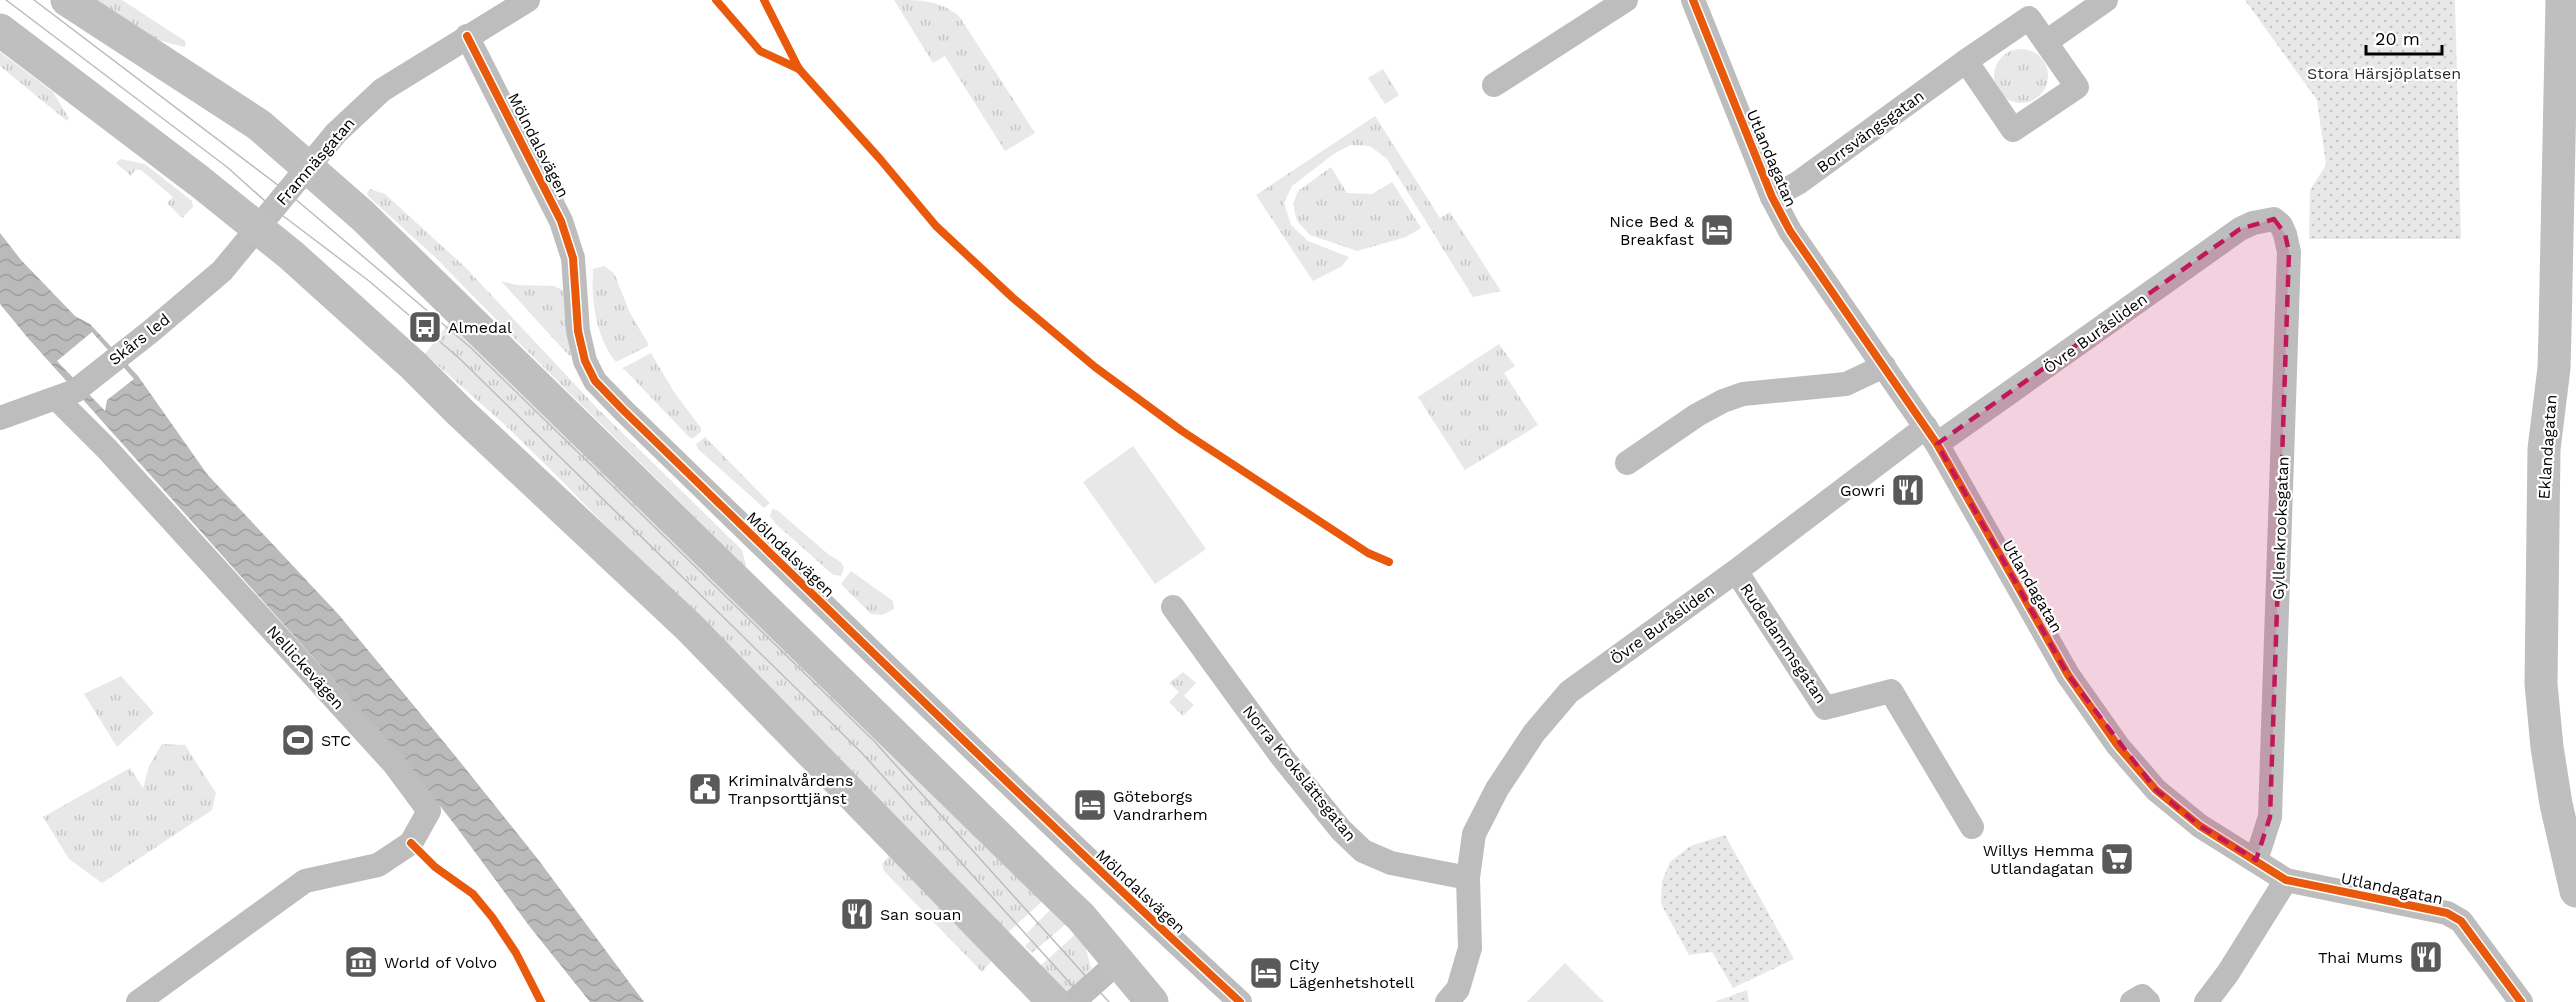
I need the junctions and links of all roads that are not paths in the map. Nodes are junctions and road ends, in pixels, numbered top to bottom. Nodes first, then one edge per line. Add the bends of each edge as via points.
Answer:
1 (67, 0) edge
2 (528, 0) edge
3 (1626, 0) edge
4 (1693, 0) edge
5 (2106, 0) edge
6 (2562, 0) edge
7 (0, 30) edge
8 (467, 36) junction
9 (2046, 42) junction
10 (1966, 61) junction
11 (1494, 85) dead end
12 (308, 167) junction
13 (1772, 198) junction
14 (2253, 223) joint
15 (257, 230) junction
16 (2566, 283) edge
17 (1884, 366) junction
18 (66, 395) junction
19 (0, 418) edge
20 (1931, 435) junction
21 (1627, 463) dead end
22 (1736, 570) junction
23 (1173, 607) dead end
24 (1972, 827) dead end
25 (2256, 860) junction
26 (1468, 878) junction
27 (2286, 880) junction
28 (2576, 891) edge
29 (1117, 963) junction
30 (1146, 1000) edge
31 (138, 1002) edge
32 (1054, 1002) edge
33 (1073, 1002) edge
34 (1240, 1002) edge
35 (1447, 1002) edge
36 (2132, 1002) edge
37 (2148, 1002) edge
38 (2206, 1002) edge
39 (2521, 1002) edge

1 - 12 main road via 259,125
2 - 8 street, Framnäsgatan
3 - 11 street
4 - 13 street, Utlandagatan
5 - 9 street
6 - 16 main road, Eklandagatan
7 - 15 main road via 199,181
8 - 12 street, Framnäsgatan via 382,90 336,132
8 - 34 street, Mölndalsvägen via 561,220 573,258 578,331 585,361 596,381 897,677
9 - 10 street, Borrsvängsgatan via 2030,18
9 - 10 street, Borrsvängsgatan via 2077,87 2013,130
10 - 13 street, Borrsvängsgatan
12 - 15 street, Framnäsgatan
12 - 29 main road via 511,358 1009,846 1081,917
13 - 17 street, Utlandagatan via 1790,231
14 - 20 street, Övre Buråsliden
14 - 25 street, Gyllenkrooksgatan via 2274,219 2281,225 2289,252 2270,817
15 - 18 street, Skårs led via 213,279
15 - 32 main road via 303,265 414,366 690,628
16 - 28 main road, Eklandagatan via 2544,449 2541,684 2556,804
17 - 20 street, Utlandagatan
17 - 21 street via 1846,384 1743,394 1723,401
18 - 19 street, Skårs led
18 - 31 street, Nellickevägen via 107,449 395,765 429,811 411,843 378,865 305,881
20 - 22 street, Övre Buråsliden
20 - 25 street, Utlandagatan via 2068,675 2118,746 2156,790 2200,826
22 - 24 street, Rudedammsgatan via 1826,708 1892,691
22 - 26 street, Övre Buråsliden via 1569,692 1534,733 1497,789 1474,834
23 - 26 street, Norra Krokslättsgatan via 1282,757 1363,851 1391,863
25 - 27 street, Utlandagatan
26 - 35 street, Övre Buråsliden via 1470,948 1458,989
27 - 38 street
27 - 39 street, Utlandagatan via 2447,913 2461,921
29 - 30 main road
29 - 33 street
36 - 37 street via 2142,996

